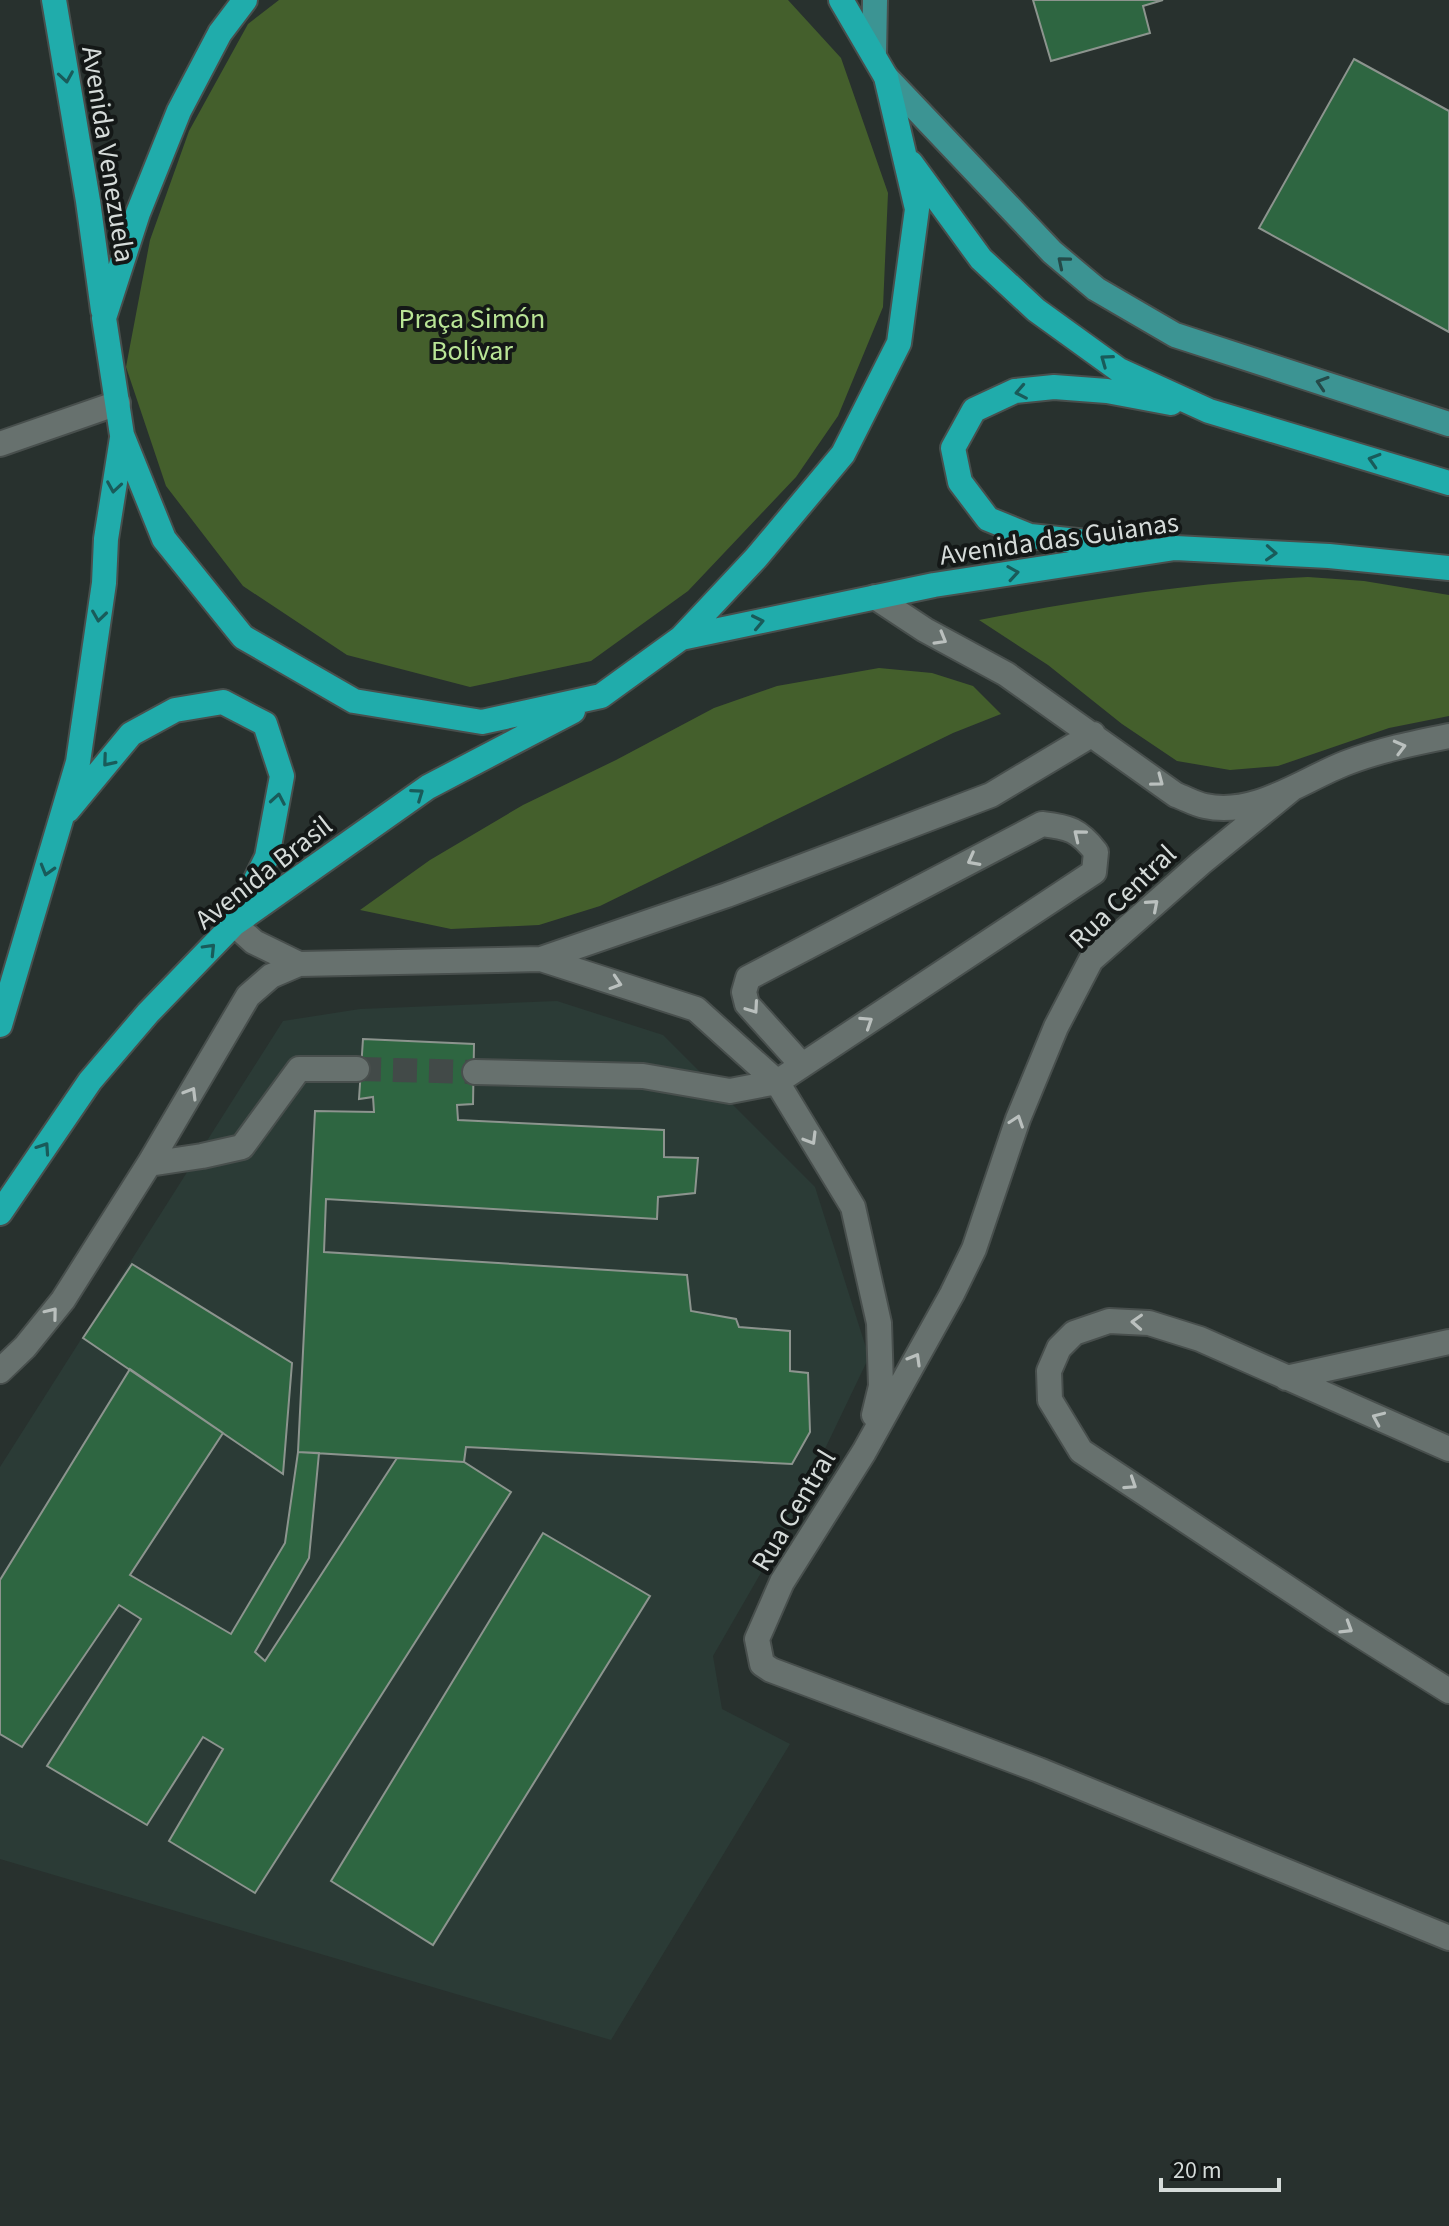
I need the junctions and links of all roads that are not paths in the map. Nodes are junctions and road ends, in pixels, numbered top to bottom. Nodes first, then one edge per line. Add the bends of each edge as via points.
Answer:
1 (54, 0) edge
2 (245, 0) edge
3 (841, 0) edge
4 (875, 0) edge
5 (874, 55) junction
6 (886, 77) junction
7 (905, 155) junction
8 (104, 318) junction
9 (118, 403) junction
10 (1209, 411) junction
11 (1449, 424) edge
12 (122, 435) junction
13 (0, 444) edge
14 (1449, 483) edge
15 (1175, 548) junction
16 (1449, 568) edge
17 (875, 597) junction
18 (681, 638) junction
19 (601, 696) junction
20 (1093, 734) junction
21 (1449, 736) edge
22 (1293, 788) junction
23 (62, 818) junction
24 (234, 924) junction
25 (541, 959) junction
26 (299, 964) junction
27 (0, 986) edge
28 (3, 1019) edge
29 (802, 1065) junction
30 (357, 1069) tunnel mouth
31 (475, 1072) tunnel mouth
32 (777, 1082) junction
33 (149, 1164) junction
34 (0, 1213) edge
35 (1449, 1342) edge
36 (0, 1371) edge
37 (1286, 1378) junction
38 (1449, 1449) edge
39 (864, 1452) junction
40 (1449, 1691) edge
41 (1449, 1938) edge

1 -> 8 highway, Avenida Venezuela
2 - 8 highway via 220,33 179,111
3 - 5 highway
4 - 5 main road
5 - 6 highway
6 - 7 highway
11 -> 6 main road via 1175,335 1096,289 1052,252
10 -> 7 highway via 1119,370 1036,310 981,259
7 - 18 highway via 917,209 899,343 843,454
8 - 9 highway, Avenida Venezuela
9 - 12 highway, Avenida Venezuela
9 - 13 street
14 -> 10 highway
10 -> 15 highway via 1107,391 1015,391 974,410 953,448 960,482 988,519 1030,536
12 - 19 highway via 164,539 243,637 354,701 482,722
12 -> 23 highway via 78,762
15 -> 16 highway, Avenida das Guianas
17 -> 15 highway, Avenida das Guianas
18 -> 17 highway, Avenida das Guianas
17 -> 20 street via 1006,674
18 - 19 highway, Avenida Brasil
24 -> 19 highway, Avenida Brasil via 428,787
20 -> 22 street via 1176,795 1206,806 1236,808
20 - 25 street via 991,795
22 -> 21 street via 1345,763
39 -> 22 street, Rua Central via 974,1249 1018,1119 1091,960
24 -> 23 highway via 267,857 282,776 265,724 223,702 175,710 131,734
23 -> 28 highway
24 - 26 street via 254,942
34 -> 24 highway, Avenida Brasil via 90,1081
25 - 26 street
25 -> 32 street via 696,1009
33 -> 26 street via 248,996 271,976
27 - 28 street
29 -> 29 street via 1094,872 1096,852 1087,840 1068,826 1042,824 748,978 747,1004
29 - 32 street
30 - 33 street via 299,1069 242,1147
31 - 32 street via 643,1076 730,1091
32 -> 39 street via 853,1207 879,1323 881,1386
36 -> 33 street via 63,1300
35 - 37 street
38 -> 37 street
37 -> 40 street via 1169,1327 1109,1321 1074,1333 1059,1348 1049,1371 1050,1400 1081,1451
39 - 41 street, Rua Central via 782,1582 757,1639 762,1664 1039,1770

